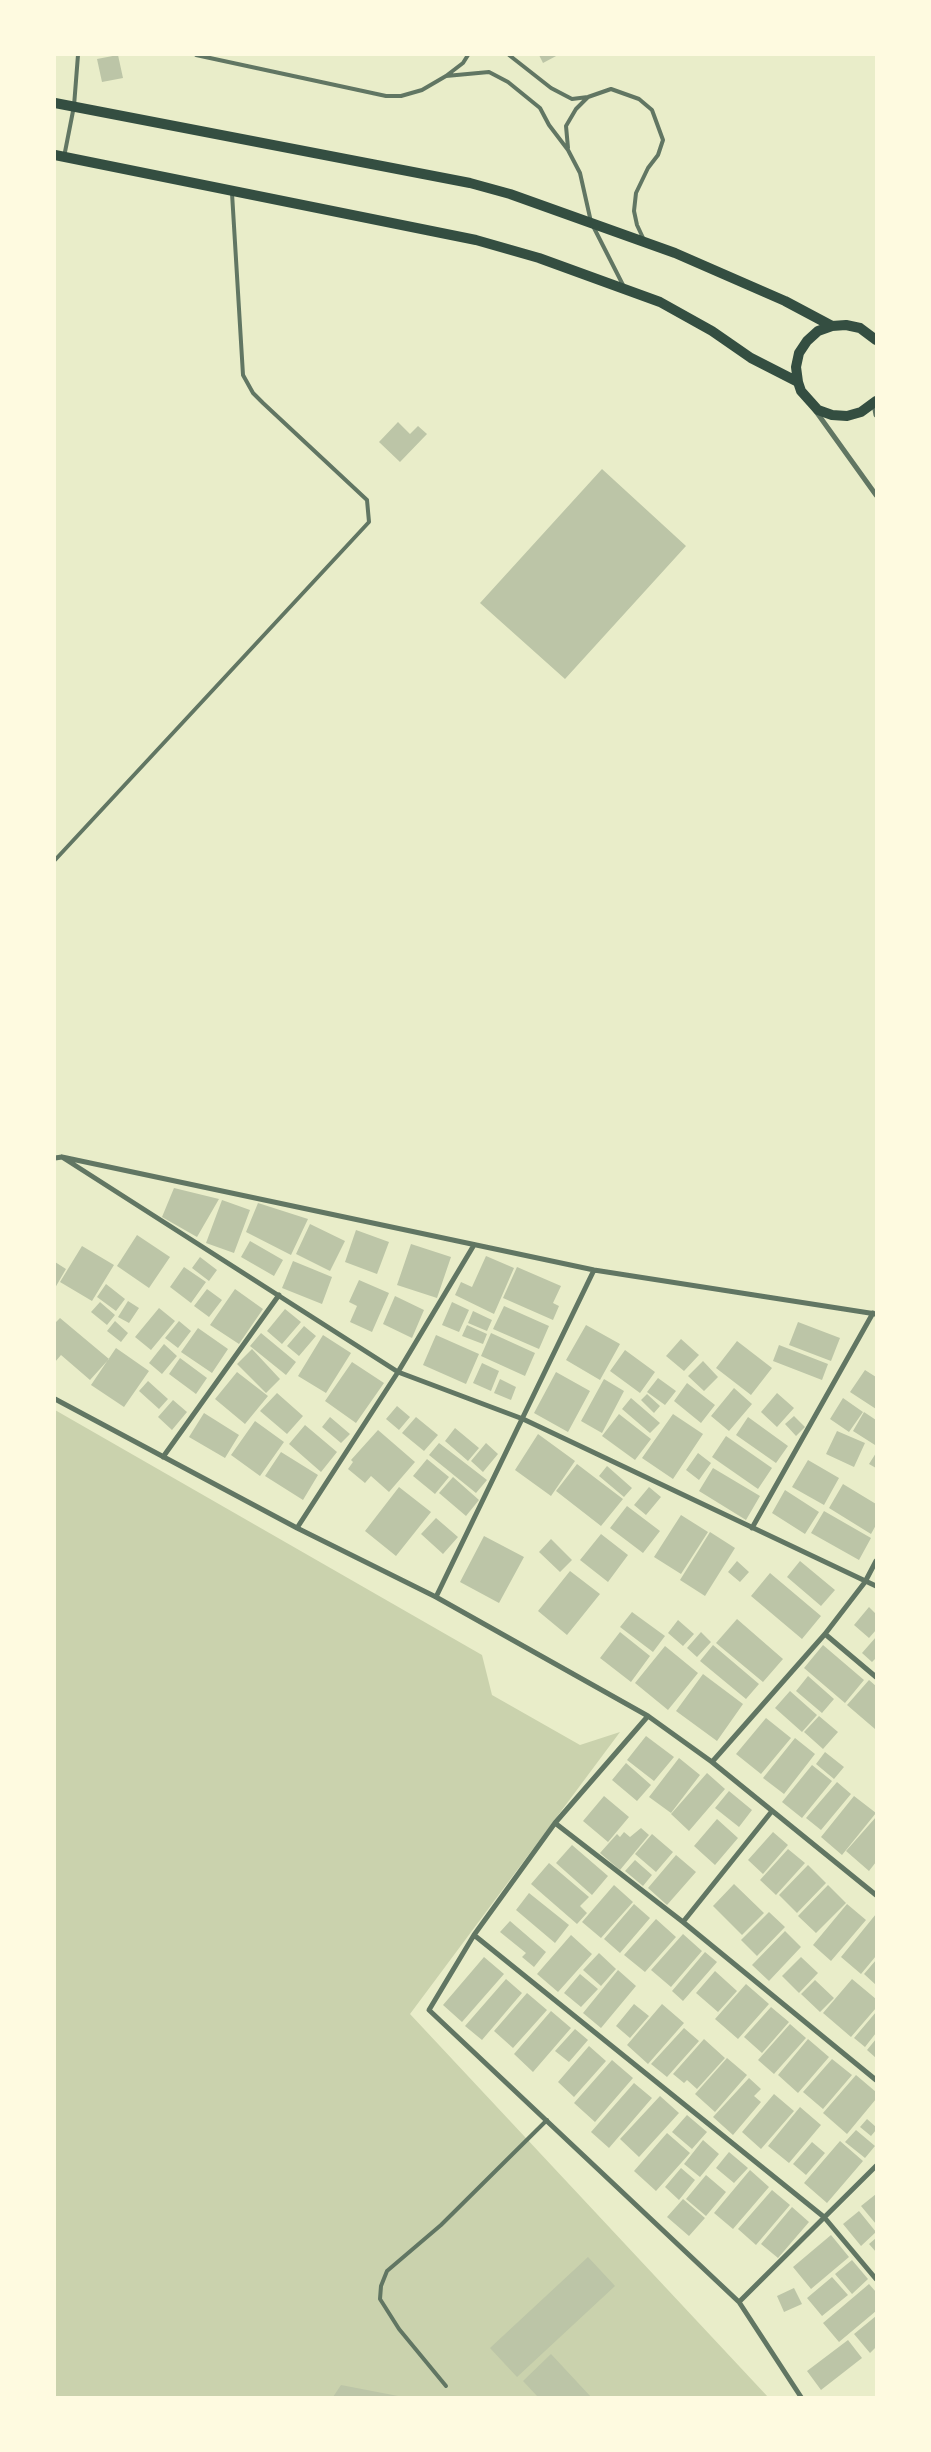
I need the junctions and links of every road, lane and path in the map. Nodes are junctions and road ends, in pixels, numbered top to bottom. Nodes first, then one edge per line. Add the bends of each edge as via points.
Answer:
1 (78, 55) edge
2 (196, 55) edge
3 (468, 55) edge
4 (509, 55) edge
5 (446, 76) junction
6 (588, 98) junction
7 (55, 103) edge
8 (74, 106) junction
9 (568, 150) junction
10 (60, 156) edge
11 (232, 191) junction
12 (591, 222) junction
13 (645, 242) junction
14 (624, 288) junction
15 (832, 326) junction
16 (875, 337) edge
17 (798, 382) junction
18 (807, 400) junction
19 (875, 403) edge
20 (876, 415) edge
21 (876, 494) edge
22 (55, 860) edge
23 (62, 1157) junction
24 (55, 1158) edge
25 (474, 1245) junction
26 (594, 1270) junction
27 (279, 1295) junction
28 (874, 1313) edge
29 (398, 1372) junction
30 (55, 1399) edge
31 (523, 1419) junction
32 (163, 1457) junction
33 (297, 1528) junction
34 (752, 1528) junction
35 (876, 1561) edge
36 (865, 1582) junction
37 (876, 1586) edge
38 (436, 1598) junction
39 (824, 1634) junction
40 (876, 1677) edge
41 (648, 1716) junction
42 (712, 1762) junction
43 (772, 1811) junction
44 (555, 1823) junction
45 (876, 1895) edge
46 (683, 1922) junction
47 (474, 1935) junction
48 (876, 2080) edge
49 (547, 2120) junction
50 (876, 2166) edge
51 (824, 2217) junction
52 (876, 2279) edge
53 (739, 2302) junction
54 (446, 2386) dead end
55 (801, 2397) edge

1 - 8 lane
2 - 5 lane via 386,96 422,90
3 - 5 lane
4 - 6 lane via 551,88 572,99
5 - 9 lane via 489,72 508,82 540,108
6 - 9 lane via 576,109 566,126
6 - 13 lane via 611,89 639,98 652,110 660,126 663,140 658,155 636,193 634,211
7 - 8 main road
8 - 10 lane
8 - 12 main road via 470,183
9 - 12 lane via 580,173
10 - 11 main road
11 - 14 main road via 476,240
11 - 22 lane via 243,375 258,398 367,500 369,522
12 - 13 main road
12 - 14 lane
13 - 15 main road via 785,300
14 - 17 main road via 660,302 712,331 751,358
15 - 16 main road via 860,328
15 - 17 main road via 807,340 796,367
17 - 18 main road
18 - 19 main road via 818,410 847,416
18 - 21 street
19 - 20 street
23 - 24 street
23 - 25 street
23 - 27 street
25 - 26 street
25 - 29 street
26 - 28 street
26 - 31 street
27 - 29 street
27 - 32 street
28 - 34 street
29 - 31 street
29 - 33 street
30 - 32 street
31 - 34 street
31 - 38 street
32 - 33 street
33 - 38 street
34 - 36 street
35 - 36 street
36 - 37 street
36 - 39 street
38 - 41 street
39 - 40 street
39 - 42 street
41 - 42 street
41 - 44 street
42 - 43 street
43 - 45 street
43 - 46 street
44 - 46 street
44 - 47 street
46 - 48 street
47 - 49 street via 429,2010
47 - 51 street
49 - 53 street
49 - 54 lane via 441,2225 387,2271 381,2286 380,2299 399,2329
50 - 51 street
51 - 52 street
51 - 53 street
53 - 55 street

